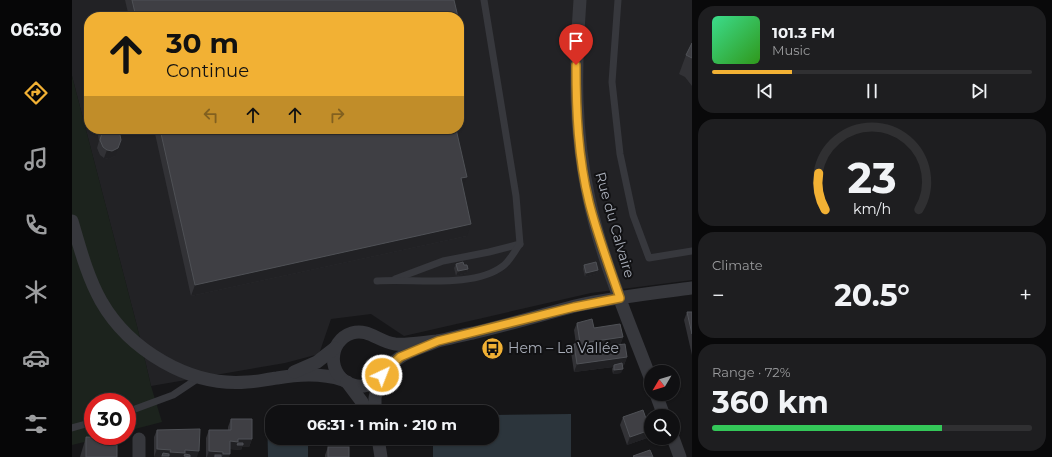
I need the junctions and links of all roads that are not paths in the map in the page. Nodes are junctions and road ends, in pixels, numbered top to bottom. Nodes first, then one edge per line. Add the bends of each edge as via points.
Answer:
1 (484, 0) edge
2 (580, 0) edge
3 (618, 0) edge
4 (72, 221) edge
5 (520, 244) junction
6 (692, 251) edge
7 (391, 280) junction
8 (377, 281) dead end
9 (692, 288) edge
10 (620, 298) junction
11 (377, 338) junction
12 (438, 341) junction
13 (335, 348) junction
14 (645, 365) edge
15 (382, 375) junction
16 (200, 377) junction
17 (278, 377) junction
18 (345, 381) junction
19 (364, 405) edge
20 (375, 405) edge
21 (136, 409) edge
22 (84, 425) edge
23 (72, 428) edge
24 (139, 439) dead end
25 (379, 445) edge
26 (676, 445) edge
27 (139, 457) edge
28 (381, 457) edge
29 (680, 457) edge

1 - 5 lane via 516,196
2 - 10 street, Rue du Calvaire via 576,65 579,141 589,201 600,242
3 - 6 lane via 612,82 620,154 633,215 649,258
4 - 16 street via 94,288 113,318 150,354 166,364
5 - 7 lane via 443,261
5 - 7 lane via 504,266 485,275 452,281
7 - 8 lane
9 - 10 street
10 - 12 street
10 - 14 street, Rue du Calvaire
11 - 12 street via 396,344
11 - 13 street via 369,333 356,332 343,338
11 - 15 street via 387,353
12 - 15 street via 400,357
13 - 17 street via 317,362
13 - 18 street via 334,365 337,374
15 - 18 street via 364,386 355,386
15 - 20 street
16 - 17 street via 233,383
16 - 21 lane via 173,395
17 - 18 street via 322,375
18 - 19 street
22 - 23 lane
24 - 27 street
25 - 28 street
26 - 29 street

